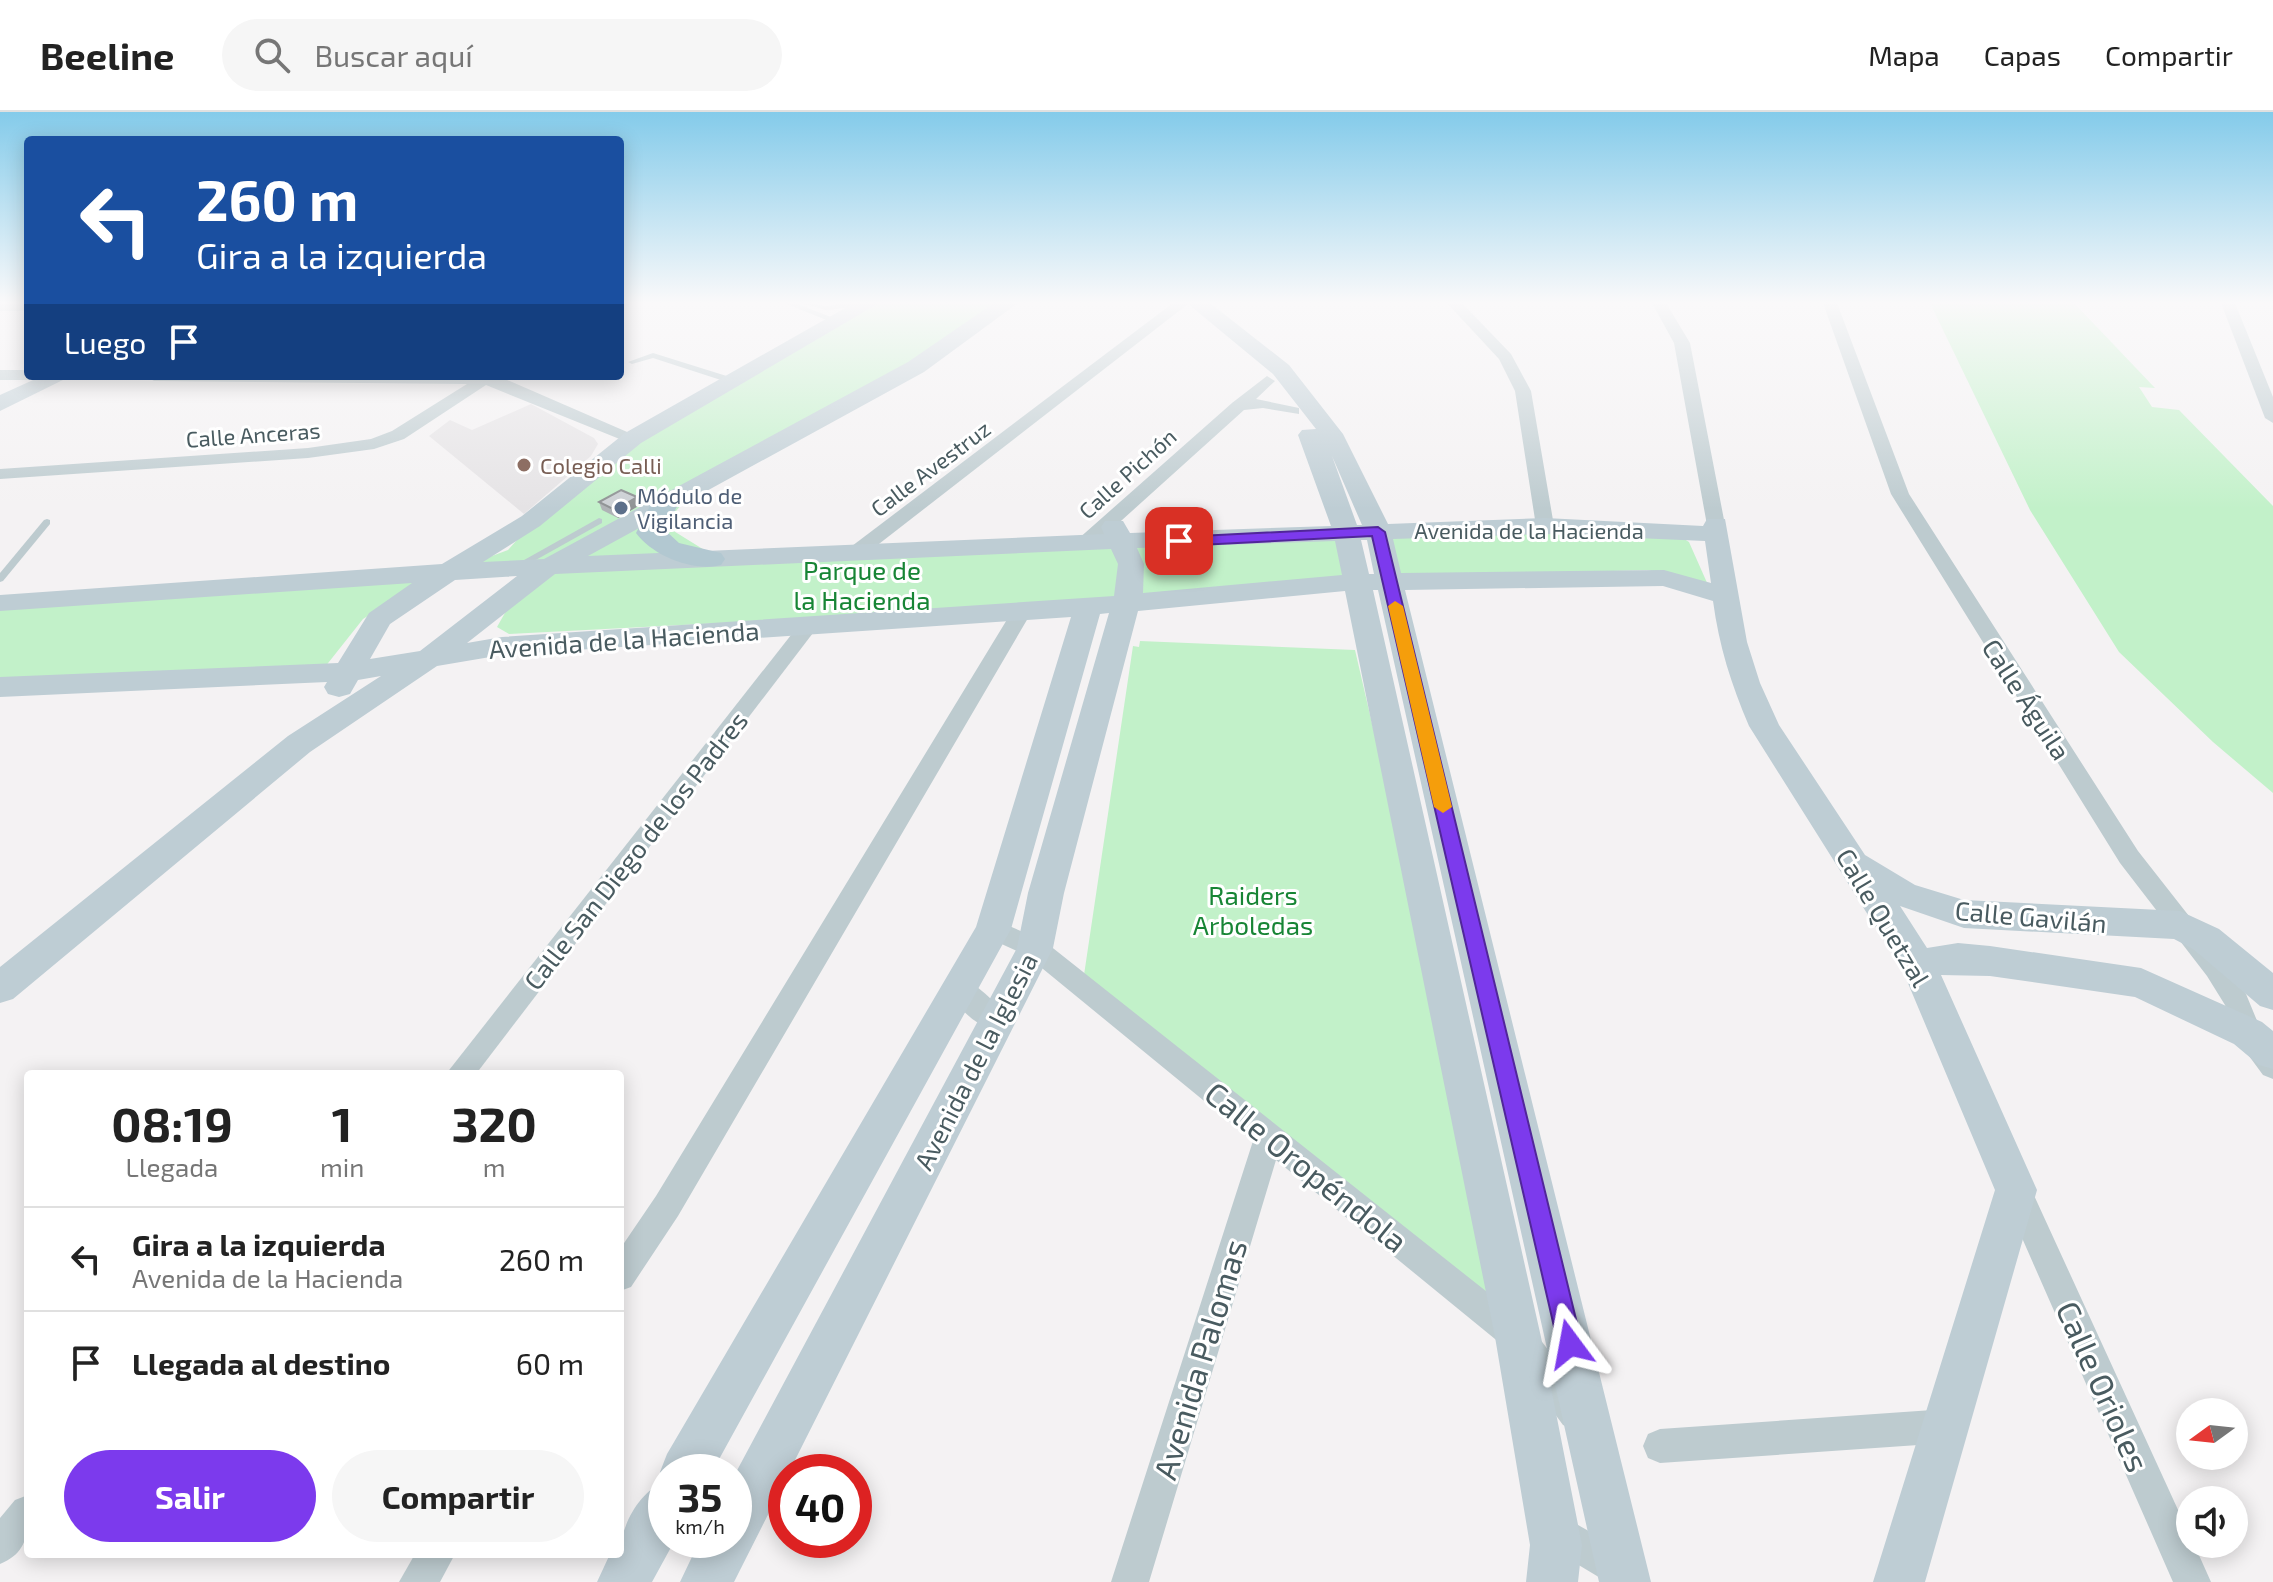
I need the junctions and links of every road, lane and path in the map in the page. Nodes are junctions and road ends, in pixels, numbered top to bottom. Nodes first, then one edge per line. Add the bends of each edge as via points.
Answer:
1 (704, 372) edge
2 (745, 372) edge
3 (908, 372) edge
4 (1096, 372) edge
5 (1259, 372) edge
6 (1280, 372) edge
7 (1513, 372) edge
8 (1687, 372) edge
9 (1855, 372) edge
10 (2255, 372) edge
11 (0, 375) edge
12 (24, 375) edge
13 (51, 380) edge
14 (482, 380) edge
15 (494, 380) edge
16 (730, 380) junction
17 (1267, 381) junction
18 (0, 404) edge
19 (1238, 406) junction
20 (1293, 411) junction
21 (2273, 418) edge
22 (633, 438) junction
23 (0, 474) edge
24 (663, 506) junction
25 (599, 521) dead end
26 (47, 522) dead end
27 (1545, 526) junction
28 (1716, 528) junction
29 (1363, 533) junction
30 (1106, 536) junction
31 (859, 550) junction
32 (710, 559) junction
33 (543, 570) junction
34 (505, 571) junction
35 (448, 572) junction
36 (0, 579) edge
37 (1373, 581) junction
38 (1726, 596) junction
39 (0, 603) edge
40 (1106, 606) junction
41 (1021, 613) junction
42 (809, 625) junction
43 (429, 658) junction
44 (348, 672) junction
45 (0, 687) edge
46 (299, 744) junction
47 (1848, 857) junction
48 (2180, 925) junction
49 (993, 929) junction
50 (1035, 948) junction
51 (1918, 964) junction
52 (0, 988) edge
53 (959, 988) junction
54 (2273, 995) edge
55 (995, 1021) junction
56 (2261, 1043) edge
57 (2273, 1067) edge
58 (463, 1070) edge
59 (1269, 1136) junction
60 (2016, 1190) junction
61 (624, 1270) edge
62 (1518, 1337) junction
63 (1947, 1426) junction
64 (1592, 1435) junction
65 (1660, 1446) dead end
66 (695, 1454) edge
67 (752, 1493) edge
68 (24, 1508) edge
69 (24, 1518) edge
70 (0, 1523) edge
71 (1553, 1529) junction
72 (648, 1538) edge
73 (0, 1546) edge
74 (434, 1558) edge
75 (719, 1558) edge
76 (1623, 1576) edge
77 (418, 1582) edge
78 (623, 1582) edge
79 (706, 1582) edge
80 (1130, 1582) edge
81 (1552, 1582) edge
82 (1899, 1582) edge
83 (2192, 1582) edge

1 - 16 lane
2 - 16 street
3 - 24 street
4 - 31 street, Calle Avestruz
5 - 17 street
6 - 29 street via 1321,420 1361,483
7 - 27 street via 1523,391
8 - 28 street, Calle Quetzal
9 - 48 street, Calle Águila via 1900,494 2129,857
10 - 21 street
11 - 12 street
13 - 18 street
14 - 23 street, Calle Anceras via 398,435 374,444
15 - 22 street
16 - 22 street
17 - 19 street, Calle Pichón
17 - 20 street
19 - 20 street via 1263,403
19 - 30 street, Calle Pichón
20 - 29 street
22 - 35 street via 531,521
24 - 32 main road via 651,533 669,549
24 - 33 street
25 - 34 lane
26 - 36 lane
27 - 28 street, Avenida de la Hacienda via 1703,534
27 - 29 street, Avenida de la Hacienda
28 - 38 street, Calle Quetzal
29 - 30 street, Avenida de la Hacienda
29 - 37 street
30 - 31 street, Avenida de la Hacienda
30 - 40 street, Avenida de la Iglesia via 1132,576
31 - 32 street, Avenida de la Hacienda
32 - 33 street, Avenida de la Hacienda
33 - 34 street, Avenida de la Hacienda
33 - 43 street
34 - 35 street, Avenida de la Hacienda
35 - 39 street, Avenida de la Hacienda
35 - 44 street via 379,619
37 - 38 street, Avenida de la Hacienda via 1664,578
37 - 40 street, Avenida de la Hacienda
37 - 62 street
37 - 64 street
38 - 47 street, Calle Quetzal via 1733,642 1764,726
40 - 41 street, Avenida de la Hacienda
40 - 49 street, Avenida de la Iglesia
40 - 50 street, Avenida de la Iglesia
41 - 42 street, Avenida de la Hacienda
41 - 61 street
42 - 43 street, Avenida de la Hacienda via 502,646
42 - 58 street, Calle San Diego de los Padres
43 - 44 street, Avenida de la Hacienda
43 - 46 street
44 - 45 street, Avenida de la Hacienda
44 - 46 street
46 - 52 street
47 - 48 street, Calle Gavilán via 1903,894 1964,914
47 - 51 street, Calle Quetzal
48 - 54 street via 2206,939
48 - 56 street, Calle Águila via 2216,969
49 - 50 street, Calle Oropéndola
49 - 53 street, Avenida de la Iglesia
50 - 55 street, Avenida de la Iglesia
50 - 59 street, Calle Oropéndola
51 - 56 street, Calle Gavilán via 1958,958 2141,983
51 - 60 street, Calle Quetzal
53 - 55 street
53 - 66 street, Avenida de la Iglesia
55 - 67 street, Avenida de la Iglesia
56 - 57 street, Calle Águila
59 - 62 street, Calle Oropéndola
59 - 80 street, Avenida Palomas
60 - 63 street
60 - 83 street, Calle Orioles
62 - 64 street, Calle Oropéndola
62 - 71 street
63 - 65 street
63 - 82 street
64 - 76 street
68 - 70 street
69 - 73 street
71 - 76 street
71 - 81 street
72 - 78 street
74 - 77 street
75 - 79 street

